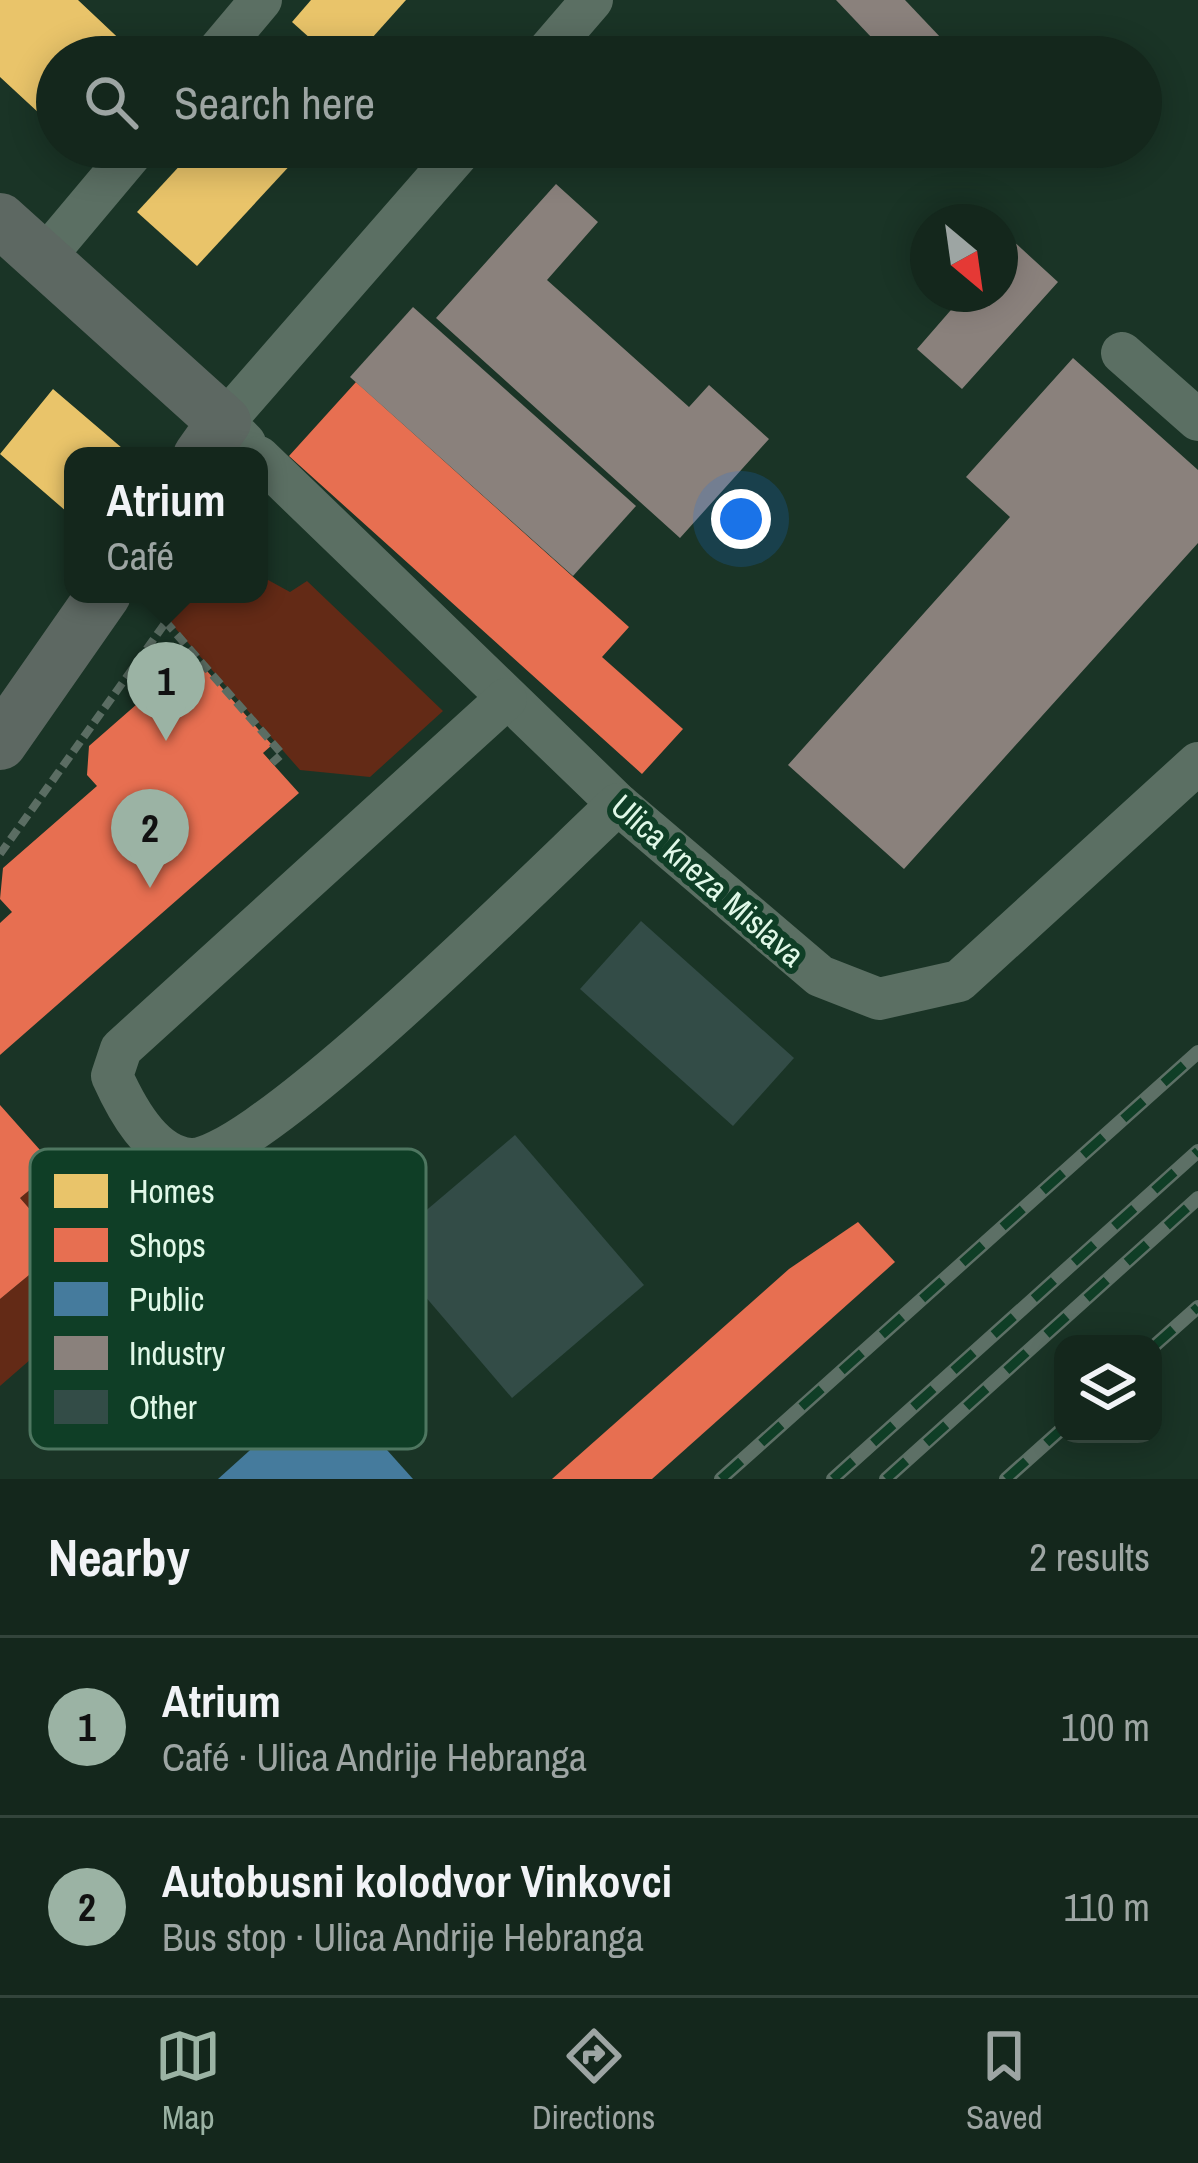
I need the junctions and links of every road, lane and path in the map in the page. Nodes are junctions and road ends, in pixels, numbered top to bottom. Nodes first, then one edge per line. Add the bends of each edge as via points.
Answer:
1 (260, 0) edge
2 (592, 0) edge
3 (230, 36) edge
4 (561, 36) edge
5 (119, 168) edge
6 (448, 168) edge
7 (0, 220) edge
8 (43, 259) junction
9 (1122, 353) dead end
10 (1198, 420) edge
11 (234, 447) edge
12 (236, 447) edge
13 (268, 479) edge
14 (98, 603) edge
15 (179, 603) edge
16 (165, 622) junction
17 (506, 699) junction
18 (0, 743) edge
19 (272, 763) dead end
20 (1198, 763) edge
21 (618, 804) junction
22 (0, 854) edge
23 (163, 1149) edge
24 (225, 1149) edge

1 - 3 street
2 - 4 street
5 - 8 street
6 - 12 street
7 - 8 main road, Ulica kneza Mislava
8 - 11 main road, Ulica kneza Mislava
9 - 10 street
13 - 17 street, Ulica kneza Mislava
14 - 18 main road
15 - 16 path
16 - 19 path via 282,754
16 - 22 path
17 - 21 street, Ulica kneza Mislava
17 - 23 street via 121,1049 112,1076
20 - 21 street, Ulica kneza Mislava via 959,981 879,999 820,976
21 - 24 street via 290,1105

